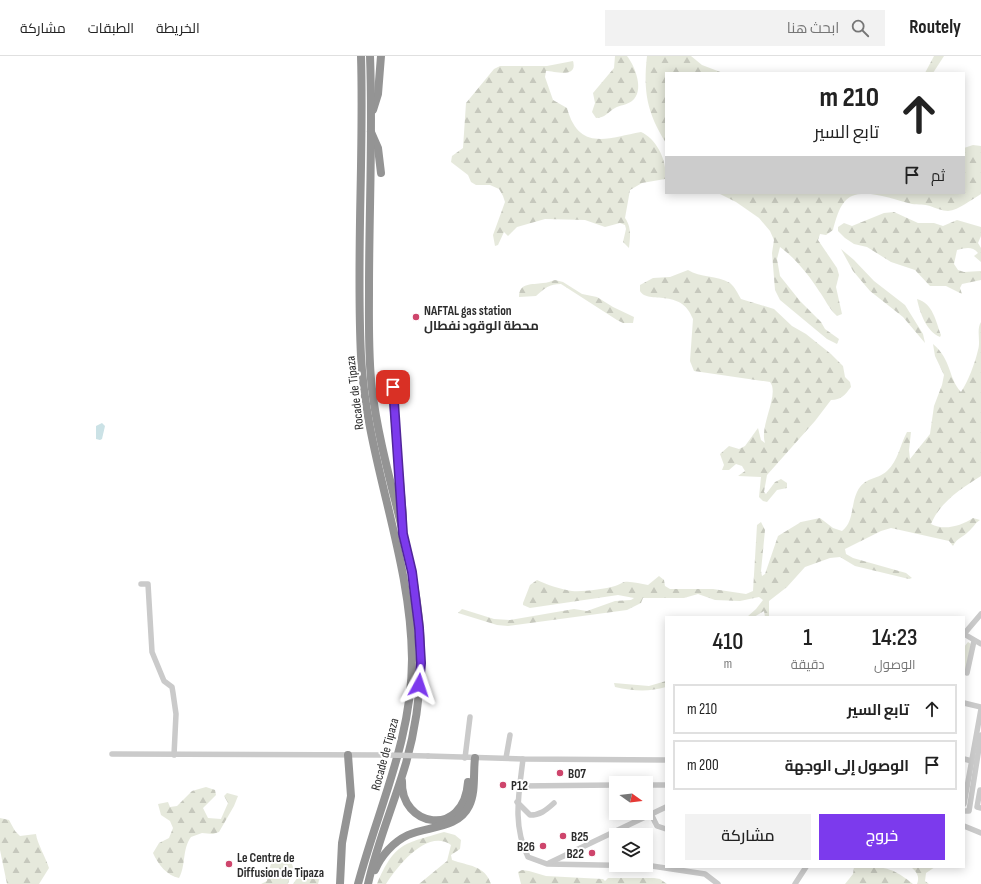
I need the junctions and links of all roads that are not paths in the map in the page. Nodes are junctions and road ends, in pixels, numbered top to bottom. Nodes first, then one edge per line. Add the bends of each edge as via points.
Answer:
1 (370, 56) edge
2 (381, 56) edge
3 (360, 58) edge
4 (371, 115) junction
5 (370, 131) junction
6 (382, 173) dead end
7 (394, 378) dead end
8 (403, 534) junction
9 (141, 584) dead end
10 (981, 614) edge
11 (965, 633) edge
12 (965, 635) edge
13 (974, 641) junction
14 (981, 644) edge
15 (967, 673) dead end
16 (965, 703) edge
17 (981, 708) edge
18 (470, 717) dead end
19 (980, 719) edge
20 (980, 733) edge
21 (510, 735) dead end
22 (112, 754) dead end
23 (174, 755) junction
24 (348, 755) junction
25 (469, 758) junction
26 (506, 758) junction
27 (523, 759) junction
28 (965, 759) edge
29 (665, 760) edge
30 (406, 761) junction
31 (972, 761) junction
32 (609, 785) edge
33 (653, 785) edge
34 (665, 785) edge
35 (519, 786) junction
36 (981, 790) edge
37 (965, 799) edge
38 (517, 802) junction
39 (554, 803) dead end
40 (665, 807) edge
41 (981, 808) edge
42 (965, 811) edge
43 (653, 813) edge
44 (653, 818) edge
45 (639, 820) edge
46 (965, 826) edge
47 (665, 829) edge
48 (981, 833) edge
49 (547, 864) junction
50 (665, 868) edge
51 (665, 868) edge
52 (805, 868) edge
53 (340, 884) edge
54 (358, 884) edge
55 (369, 884) edge
56 (718, 884) edge
57 (795, 884) edge

1 - 4 highway, Rocade de Tipaza
2 - 4 highway via 378,94
3 - 54 highway, Rocade de Tipaza via 360,356 370,432 406,589 412,662 406,724
4 - 5 highway, Rocade de Tipaza
5 - 6 highway via 378,148
5 - 8 highway, Rocade de Tipaza via 370,373 385,461
7 - 8 highway via 393,400
8 - 30 highway, Rocade de Tipaza via 416,600 421,663 415,723
9 - 23 street via 148,584 152,652 164,681 172,687 176,714
10 - 11 street
12 - 13 street
13 - 14 street
13 - 15 street
16 - 17 street
17 - 19 street
18 - 25 street
19 - 20 street
20 - 31 street
20 - 42 street via 969,812
21 - 26 street
22 - 23 street
23 - 24 street
24 - 25 street, bridge
24 - 53 highway via 351,796 342,843
25 - 26 street
25 - 30 highway via 465,800 455,814 447,819 437,820 420,816 411,810 406,802 402,786
25 - 55 highway via 472,799 462,815 445,825 416,832 398,842 382,857
26 - 27 street
27 - 29 street
27 - 35 street
28 - 31 street
30 - 55 highway, Rocade de Tipaza via 376,852
31 - 37 street
32 - 35 street
33 - 34 street
35 - 38 street
36 - 41 street via 977,807
38 - 39 street via 530,815 542,813
38 - 49 street via 521,844 528,857
40 - 43 street
44 - 47 street via 657,826
45 - 49 street
46 - 48 street
49 - 50 street
51 - 56 street via 705,874
52 - 57 street

